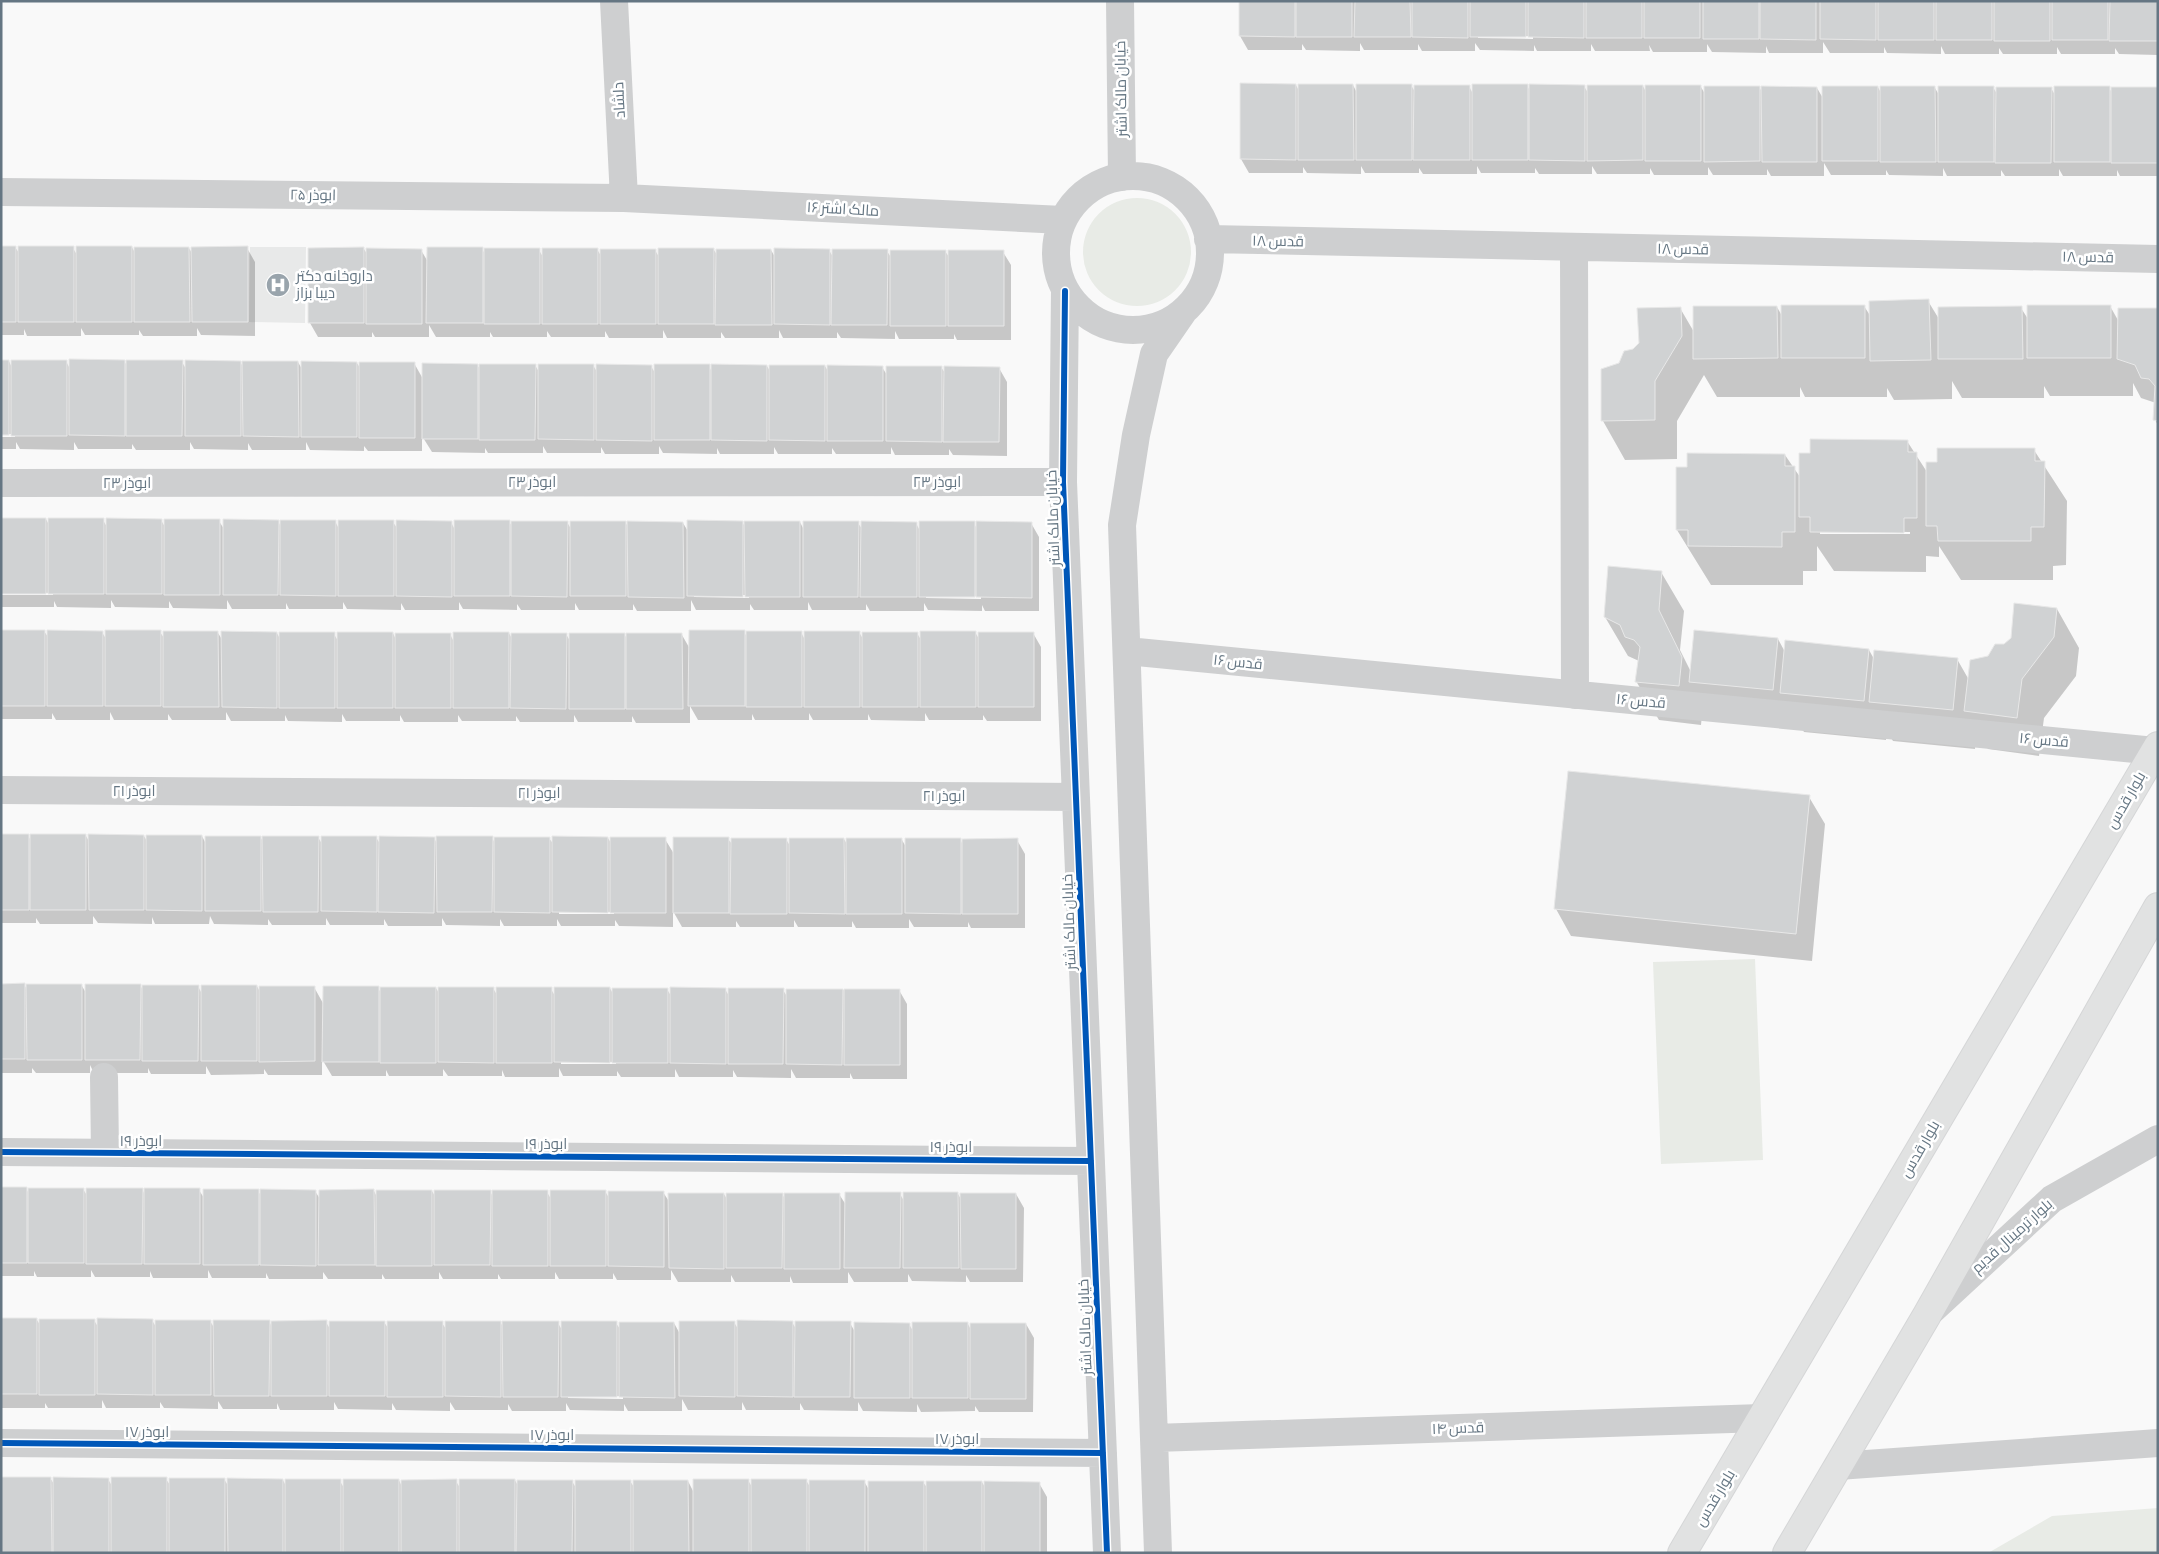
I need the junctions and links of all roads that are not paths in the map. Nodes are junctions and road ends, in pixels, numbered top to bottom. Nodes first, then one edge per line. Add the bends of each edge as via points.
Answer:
1 (614, 1) edge
2 (1120, 1) edge
3 (1122, 177) junction
4 (1, 192) edge
5 (624, 198) junction
6 (1063, 220) junction
7 (1208, 239) junction
8 (1574, 247) junction
9 (2158, 259) edge
10 (1065, 291) junction
11 (1183, 312) junction
12 (1063, 482) junction
13 (1, 483) edge
14 (1127, 651) junction
15 (1575, 695) junction
16 (2156, 748) edge
17 (1, 790) edge
18 (1076, 797) junction
19 (2158, 907) edge
20 (104, 1077) dead end
21 (2158, 1139) edge
22 (1, 1152) edge
23 (105, 1153) junction
24 (1090, 1161) junction
25 (1926, 1315) junction
26 (1762, 1418) junction
27 (1154, 1438) junction
28 (1, 1443) edge
29 (2158, 1443) edge
30 (1103, 1452) junction
31 (1838, 1466) junction
32 (1106, 1553) edge
33 (1158, 1553) edge
34 (1682, 1553) edge
35 (1787, 1553) edge

1 - 5 street, دلشاد
2 - 3 street, خیابان مالک اشتر
3 - 6 street via 1098,184 1077,199
3 - 7 street via 1146,178 1168,185 1181,194 1201,217
4 - 5 street, ابوذر ۲۵
5 - 6 street, مالک اشتر ۱۶
6 - 10 street via 1056,244 1056,260
7 - 8 street, قدس ۱۸
7 - 11 street via 1210,259 1206,279
8 - 9 street, قدس ۱۸
8 - 15 street
10 - 11 street via 1079,308 1098,322 1119,329 1142,330 1164,324
10 - 12 street, خیابان مالک اشتر
11 - 14 street via 1154,354 1136,435 1122,525
12 - 13 street, ابوذر ۲۳
12 - 18 street, خیابان مالک اشتر
14 - 15 street, قدس ۱۶
14 - 27 street
15 - 16 street, قدس ۱۶
16 - 26 main road, بلوار قدس
17 - 18 street, ابوذر ۲۱
18 - 24 street, خیابان مالک اشتر
19 - 25 main road
20 - 23 street
21 - 25 street, بلوار ترمینال قدیم via 2052,1199
22 - 23 street, ابوذر ۱۹
23 - 24 street, ابوذر ۱۹
24 - 30 street, خیابان مالک اشتر
25 - 31 main road
26 - 27 street, قدس ۱۴
26 - 34 main road, بلوار قدس
27 - 33 street
28 - 30 street, ابوذر ۱۷
29 - 31 street
30 - 32 street, خیابان مالک اشتر
31 - 35 main road

